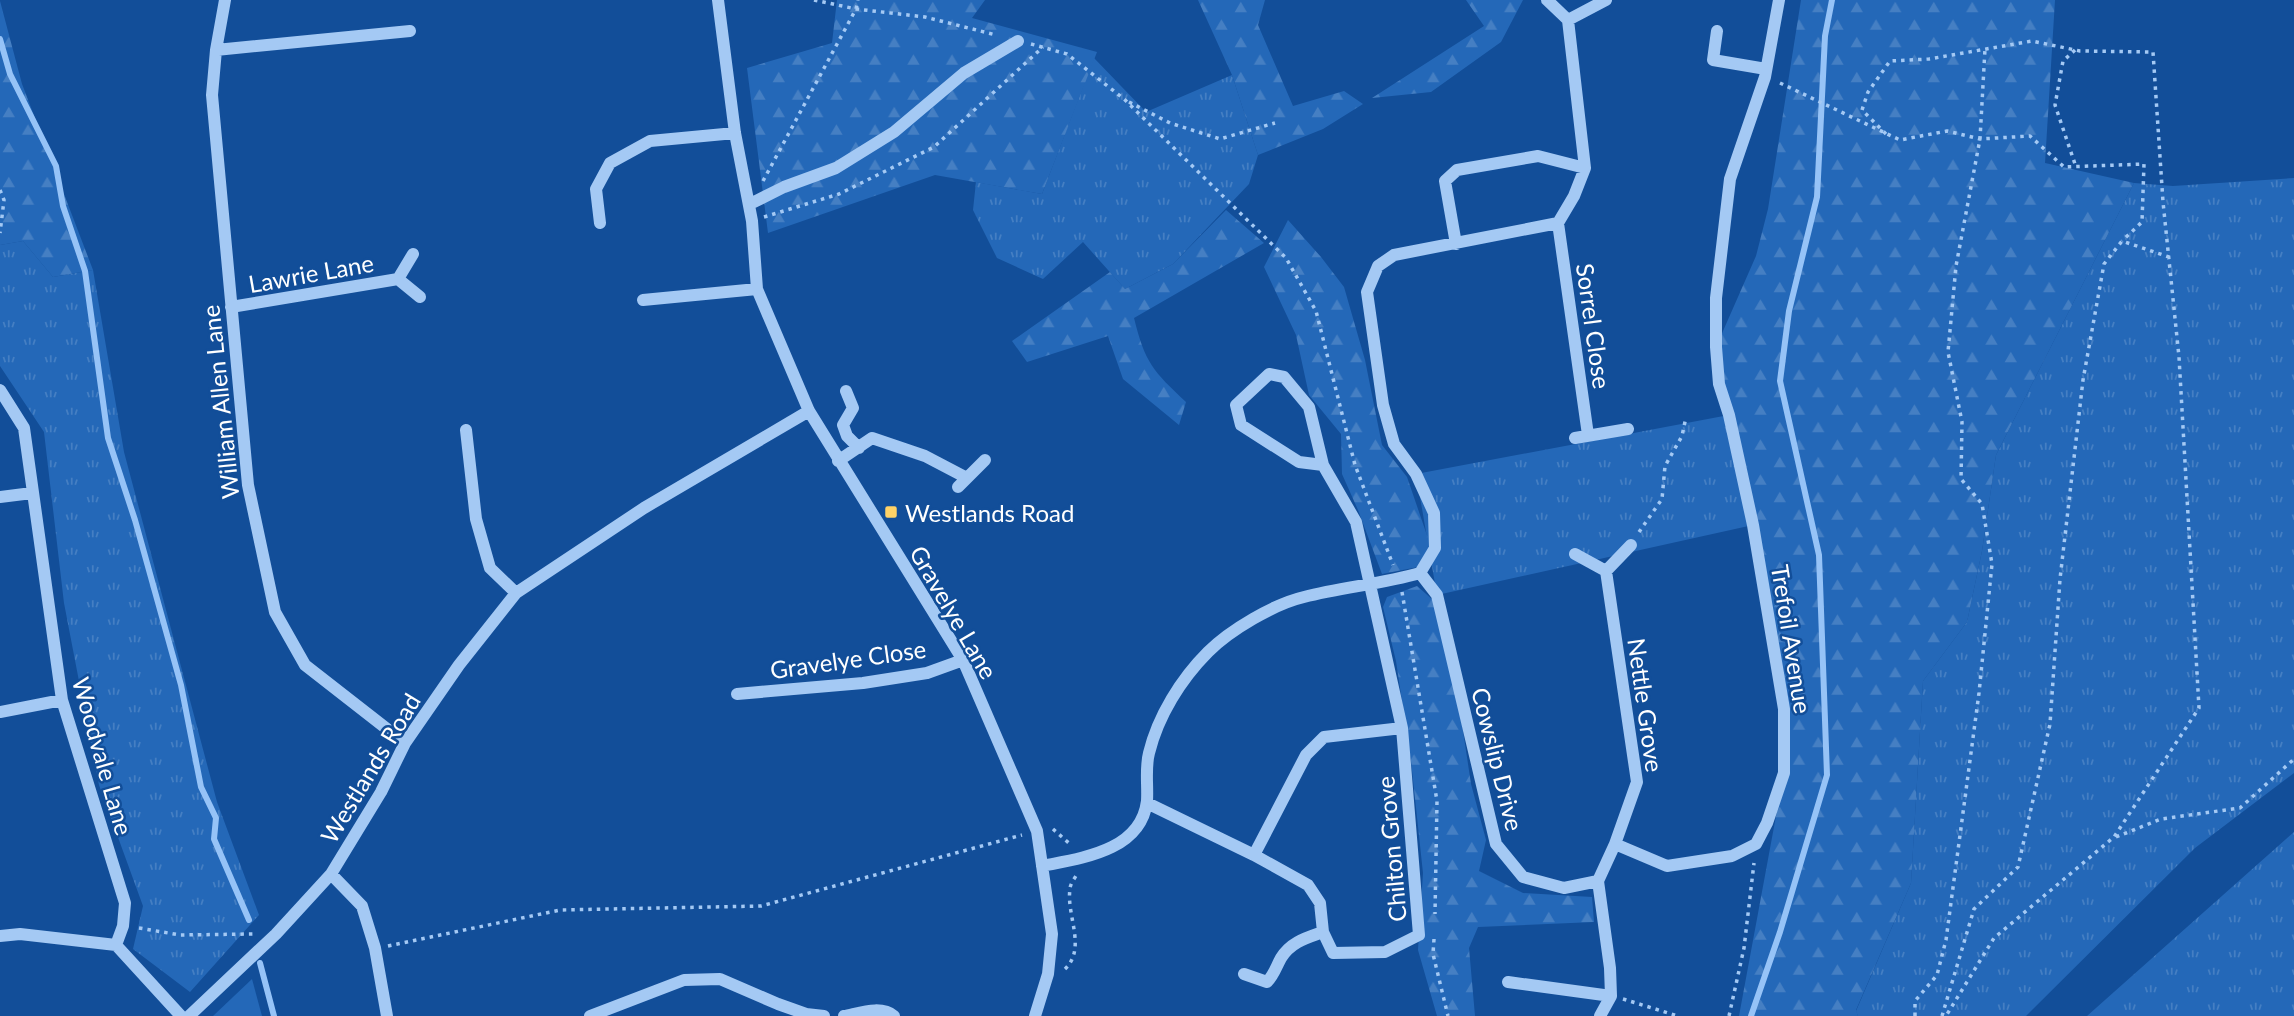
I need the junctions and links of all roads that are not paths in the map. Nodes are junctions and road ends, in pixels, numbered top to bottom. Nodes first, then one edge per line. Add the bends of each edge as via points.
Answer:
1 (225, 0) edge
2 (718, 0) edge
3 (1547, 0) edge
4 (1606, 0) edge
5 (1779, 0) edge
6 (1568, 20) junction
7 (410, 31) dead end
8 (1717, 31) dead end
9 (1018, 41) road end
10 (216, 50) junction
11 (1766, 73) junction
12 (735, 133) junction
13 (1585, 168) junction
14 (750, 204) junction
15 (600, 223) dead end
16 (1558, 223) junction
17 (1456, 244) junction
18 (413, 254) dead end
19 (398, 279) junction
20 (757, 289) junction
21 (420, 297) dead end
22 (643, 300) dead end
23 (231, 307) junction
24 (0, 390) edge
25 (846, 391) dead end
26 (809, 411) junction
27 (1628, 429) dead end
28 (466, 430) dead end
29 (859, 449) junction
30 (985, 460) dead end
31 (838, 461) junction
32 (1323, 465) junction
33 (32, 493) junction
34 (0, 497) edge
35 (1631, 545) road end
36 (1575, 554) dead end
37 (1605, 571) junction
38 (1420, 573) junction
39 (1371, 585) junction
40 (516, 593) junction
41 (963, 660) junction
42 (737, 694) dead end
43 (62, 701) junction
44 (0, 712) edge
45 (1402, 728) junction
46 (405, 743) junction
47 (1147, 803) junction
48 (1615, 845) junction
49 (1254, 855) junction
50 (1042, 866) junction
51 (331, 874) junction
52 (1598, 881) junction
53 (1323, 932) junction
54 (0, 936) edge
55 (116, 945) junction
56 (1244, 974) dead end
57 (1508, 982) dead end
58 (1611, 996) junction
59 (777, 1010) edge
60 (181, 1016) edge
61 (188, 1016) edge
62 (387, 1016) edge
63 (590, 1016) edge
64 (824, 1016) edge
65 (844, 1016) edge
66 (894, 1016) edge
67 (1035, 1016) edge
68 (1600, 1016) edge

1 - 10 street, William Allen Lane
2 - 12 street, Gravelye Lane
3 - 6 street
4 - 6 street
5 - 11 street, Trefoil Avenue
6 - 13 street
7 - 10 street
8 - 11 street via 1713,60
9 - 14 street via 964,73 894,132 836,168
10 - 23 street, William Allen Lane via 212,95
11 - 48 street, Trefoil Avenue via 1730,179 1716,298 1719,384 1752,525 1784,709 1784,773 1756,844 1732,856 1667,866
12 - 14 street, Gravelye Lane
12 - 15 street via 650,141 610,163 596,189
13 - 16 street
13 - 17 street via 1538,156 1457,170 1445,181
14 - 20 street, Gravelye Lane
16 - 17 street
16 - 27 street, Sorrel Close via 1582,436
17 - 38 street via 1394,255 1378,266 1367,292 1383,405 1394,444 1416,474 1434,513 1435,548
18 - 19 street
19 - 21 street
19 - 23 street, Lawrie Lane
20 - 22 street
20 - 26 street, Gravelye Lane
23 - 46 street, William Allen Lane via 248,485 275,612 305,665
24 - 33 street, Woodvale Lane via 24,428
25 - 29 street via 853,408 843,425
26 - 31 street, Gravelye Lane
26 - 40 street, Westlands Road via 644,508
28 - 40 street via 477,519 490,568
29 - 30 street via 872,438 925,456 963,483
29 - 31 street
31 - 41 street, Gravelye Lane
32 - 32 street, Chilton Grove via 1298,461 1241,425 1236,405 1269,374 1284,377 1309,407
32 - 39 street, Chilton Grove via 1356,522
33 - 34 street
33 - 43 street, Woodvale Lane
35 - 37 street
36 - 37 street
37 - 48 street, Nettle Grove via 1637,782
38 - 39 street
38 - 52 street, Cowslip Drive via 1437,595 1496,844 1522,877 1564,888
39 - 45 street, Chilton Grove
39 - 47 street via 1302,597 1267,612 1209,651 1184,679 1157,730 1148,756
40 - 46 street, Westlands Road
41 - 42 street, Gravelye Close via 927,673 863,683
41 - 50 street, Gravelye Lane via 1037,831
43 - 44 street
43 - 55 street, Woodvale Lane via 125,903
45 - 49 street via 1324,737 1306,755
45 - 53 street, Chilton Grove via 1419,935 1385,952 1333,953
46 - 51 street, Westlands Road
47 - 49 street
47 - 50 street via 1141,823 1114,848
48 - 52 street, Nettle Grove
49 - 53 street via 1308,885 1320,902
50 - 67 street, Gravelye Lane via 1052,934 1048,974
51 - 61 street, Westlands Road via 276,934
51 - 62 street via 362,906
52 - 58 street
53 - 56 street via 1295,942 1267,982
54 - 55 street via 20,934
55 - 60 street
57 - 58 street
58 - 68 street
59 - 63 street via 720,979 684,980
59 - 64 street
65 - 66 street via 878,1010

